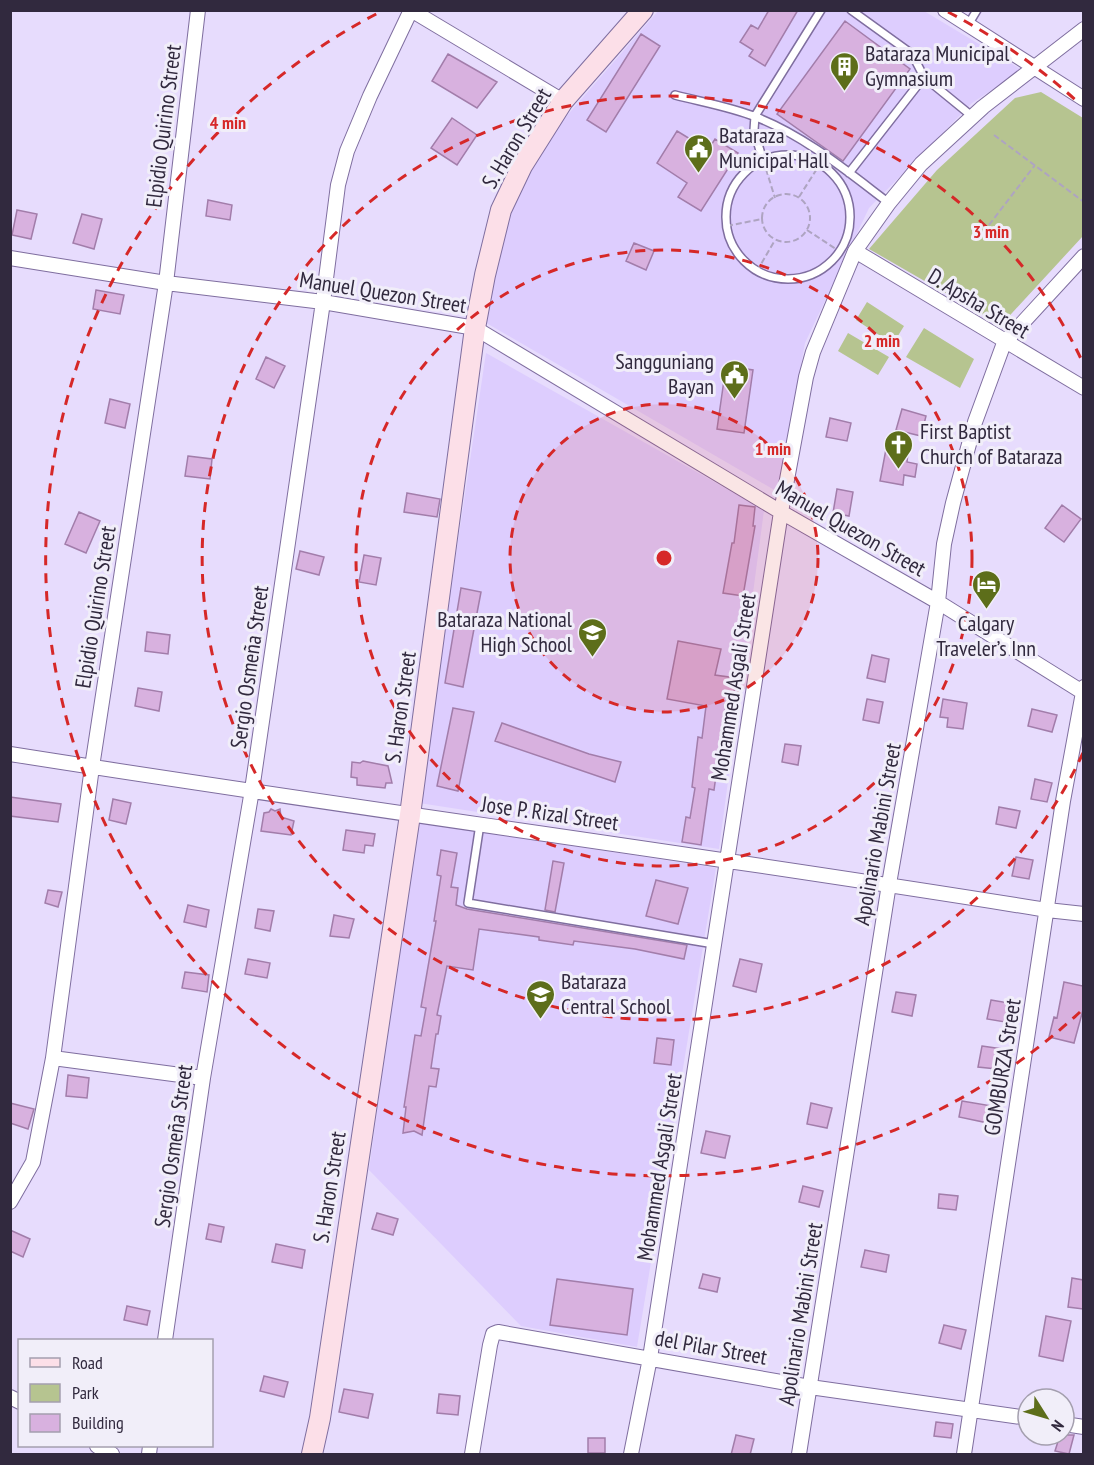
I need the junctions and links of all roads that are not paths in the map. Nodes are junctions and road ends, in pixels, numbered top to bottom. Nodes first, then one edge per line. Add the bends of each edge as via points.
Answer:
1 (198, 10) edge
2 (411, 10) edge
3 (643, 10) edge
4 (820, 10) edge
5 (851, 10) edge
6 (945, 10) edge
7 (976, 10) edge
8 (968, 25) junction
9 (1083, 29) edge
10 (1035, 68) junction
11 (924, 77) junction
12 (675, 95) dead end
13 (1083, 99) edge
14 (563, 101) junction
15 (755, 116) junction
16 (973, 117) junction
17 (763, 160) junction
18 (849, 173) junction
19 (889, 203) junction
20 (845, 249) junction
21 (1083, 256) edge
22 (10, 258) edge
23 (166, 283) junction
24 (323, 302) junction
25 (475, 328) junction
26 (1004, 343) junction
27 (1083, 388) edge
28 (781, 512) junction
29 (938, 602) junction
30 (1083, 691) edge
31 (10, 754) edge
32 (92, 767) junction
33 (252, 790) junction
34 (410, 814) junction
35 (480, 824) junction
36 (728, 860) junction
37 (889, 885) junction
38 (1047, 910) junction
39 (1083, 914) edge
40 (714, 944) junction
41 (52, 1058) junction
42 (203, 1078) junction
43 (10, 1202) edge
44 (165, 1339) edge
45 (650, 1358) junction
46 (810, 1387) junction
47 (972, 1409) junction
48 (1016, 1416) edge
49 (99, 1447) edge
50 (112, 1455) edge
51 (312, 1455) edge
52 (472, 1455) edge
53 (631, 1455) edge
54 (799, 1455) edge
55 (964, 1455) edge

1 - 23 street, Elpidio Quirino Street
2 - 14 street
2 - 24 street, Sergio Osmeña Street via 347,151 338,185
3 - 14 street, S. Haron Street
4 - 15 lane
5 - 11 lane via 912,54
6 - 8 street
7 - 8 lane
8 - 10 street
9 - 10 street, Mohammed Asgali Street
10 - 13 street
10 - 16 street, Mohammed Asgali Street
11 - 16 lane
11 - 18 lane
12 - 15 lane
14 - 25 street, S. Haron Street via 522,166 501,210
15 - 17 lane via 754,130
15 - 18 lane via 794,136
16 - 19 street, Mohammed Asgali Street via 921,164
17 - 20 lane via 801,156 832,173 848,203
17 - 20 lane via 747,170 733,188 726,209 727,226 744,261 773,277 796,279 817,272
18 - 19 lane
19 - 20 street, Mohammed Asgali Street
20 - 26 street, D. Apsha Street
20 - 28 street, Mohammed Asgali Street via 808,368
21 - 26 street, Apolinario Mabini Street
22 - 23 street, Manuel Quezon Street
23 - 24 street, Manuel Quezon Street
23 - 32 street, Elpidio Quirino Street
24 - 25 street, Manuel Quezon Street
24 - 33 street, Sergio Osmeña Street
25 - 28 street, Manuel Quezon Street
25 - 34 street, S. Haron Street
26 - 27 street, D. Apsha Street
26 - 29 street, Apolinario Mabini Street via 975,422 953,503
28 - 29 street, Manuel Quezon Street
28 - 36 street, Mohammed Asgali Street
29 - 30 street, Manuel Quezon Street
29 - 37 street, Apolinario Mabini Street
30 - 38 street, GOMBURZA Street
31 - 32 street, Jose P. Rizal Street
32 - 33 street, Jose P. Rizal Street
32 - 41 street, Elpidio Quirino Street
33 - 34 street, Jose P. Rizal Street
33 - 42 street, Sergio Osmeña Street
34 - 35 street, Jose P. Rizal Street
34 - 51 street, S. Haron Street
35 - 36 street, Jose P. Rizal Street
35 - 40 lane via 468,903
36 - 37 street, Jose P. Rizal Street
36 - 40 street, Mohammed Asgali Street
37 - 38 street, Jose P. Rizal Street
37 - 46 street, Apolinario Mabini Street
38 - 39 street, Jose P. Rizal Street
38 - 47 street, GOMBURZA Street
40 - 45 street, Mohammed Asgali Street
41 - 42 street
41 - 43 street, Elpidio Quirino Street via 33,1162
42 - 44 street, Sergio Osmeña Street
45 - 46 street, del Pilar Street
45 - 52 street, del Pilar Street via 494,1333
45 - 53 street, Mohammed Asgali Street
46 - 47 street, del Pilar Street
46 - 54 street, Apolinario Mabini Street
47 - 48 street, del Pilar Street
47 - 55 street, GOMBURZA Street
49 - 50 street

